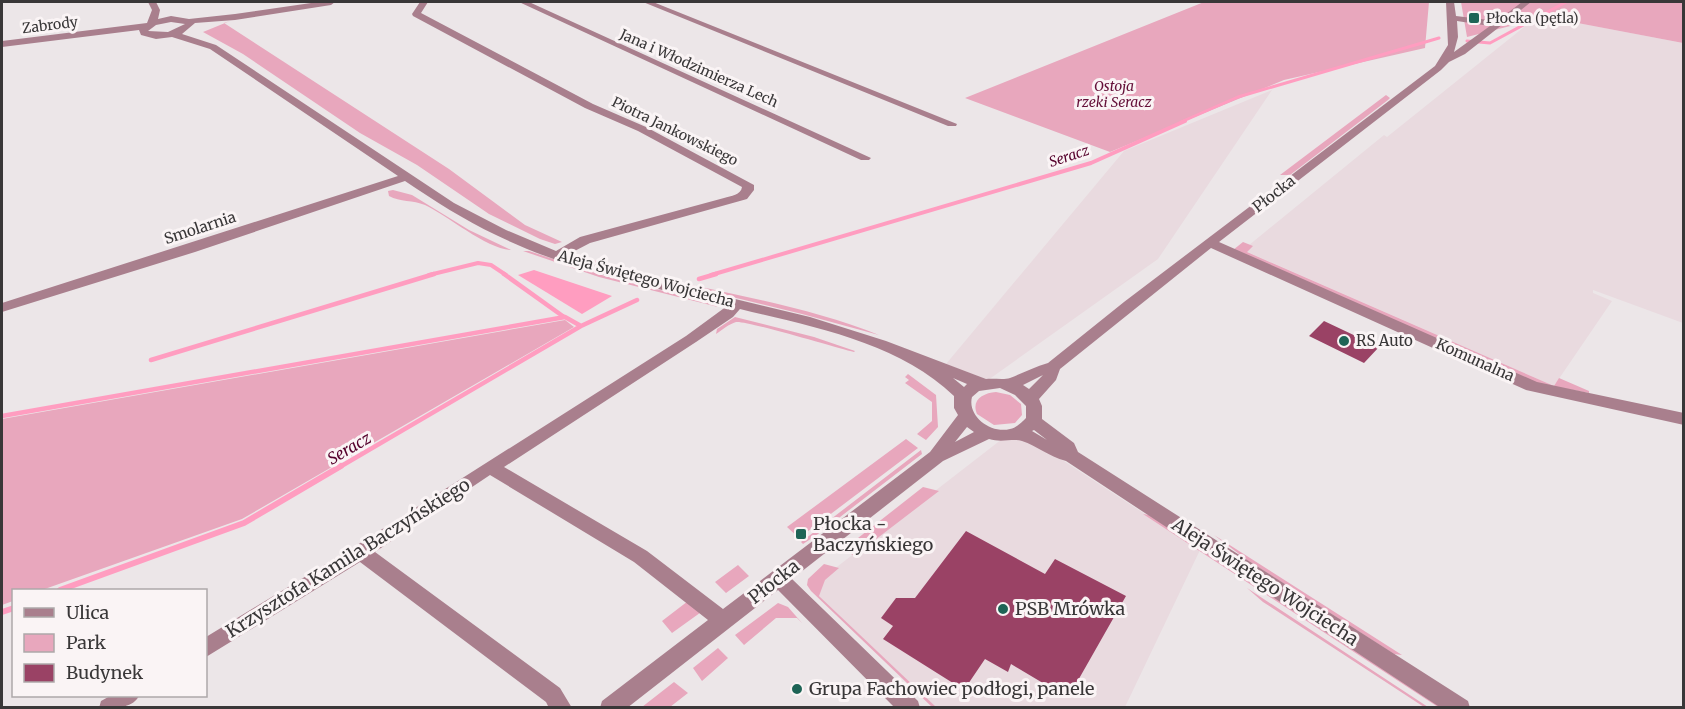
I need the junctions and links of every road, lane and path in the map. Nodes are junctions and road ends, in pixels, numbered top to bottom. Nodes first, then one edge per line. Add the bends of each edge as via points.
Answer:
1 (331, 2) edge
2 (424, 2) edge
3 (523, 2) edge
4 (647, 2) edge
5 (1450, 2) edge
6 (1527, 2) edge
7 (154, 6) edge
8 (1452, 18) junction
9 (171, 19) junction
10 (1498, 24) junction
11 (188, 25) junction
12 (148, 27) junction
13 (172, 34) junction
14 (203, 42) junction
15 (2, 45) edge
16 (1448, 59) junction
17 (952, 124) dead end
18 (865, 158) dead end
19 (407, 177) junction
20 (1210, 243) junction
21 (557, 256) junction
22 (737, 303) junction
23 (2, 308) edge
24 (924, 363) junction
25 (1053, 367) junction
26 (982, 384) junction
27 (1009, 385) junction
28 (964, 397) junction
29 (1030, 398) junction
30 (965, 417) junction
31 (1683, 419) edge
32 (1034, 421) junction
33 (1020, 432) junction
34 (988, 433) junction
35 (937, 456) junction
36 (1071, 456) junction
37 (490, 467) junction
38 (361, 552) junction
39 (779, 579) junction
40 (723, 621) junction
41 (207, 647) edge
42 (126, 697) edge
43 (109, 708) edge
44 (562, 708) edge
45 (610, 708) edge
46 (910, 708) edge
47 (1460, 708) edge

1 - 11 street
2 - 21 street, Piotra Jankowskiego via 416,14 748,185 743,196 585,240
3 - 18 street, Jana i Włodzimierza Lech
4 - 17 street
5 - 8 street
6 - 10 street, Płocka
7 - 9 street
7 - 12 street
8 - 10 street
8 - 16 street
9 - 11 street
9 - 12 street
10 - 16 street, Płocka
11 - 13 street
11 - 14 street, Aleja Świętego Wojciecha
12 - 13 street, Aleja Świętego Wojciecha via 152,36
12 - 15 street, Zabrody
13 - 14 street, Aleja Świętego Wojciecha
14 - 19 street, Aleja Świętego Wojciecha
16 - 20 street, Płocka
19 - 21 street, Aleja Świętego Wojciecha via 472,219
19 - 23 street, Smolarnia
20 - 25 street, Płocka
20 - 31 street, Komunalna via 1532,386
21 - 22 street, Aleja Świętego Wojciecha
22 - 24 street, Aleja Świętego Wojciecha via 849,333
22 - 37 street, Krzysztofa Kamila Baczyńskiego via 701,333
24 - 26 street, Aleja Świętego Wojciecha
24 - 28 street, Aleja Świętego Wojciecha
25 - 27 street, Płocka
25 - 29 street, Płocka via 1051,376
26 - 27 street
26 - 28 street
27 - 29 street
28 - 30 street
29 - 32 street via 1036,409
30 - 34 street
30 - 35 street, Płocka via 941,445
32 - 33 street
32 - 36 street, Aleja Świętego Wojciecha via 1068,447
33 - 34 street
33 - 36 street, Aleja Świętego Wojciecha via 1055,452
34 - 35 street, Płocka via 951,453
35 - 39 street, Płocka
36 - 47 street, Aleja Świętego Wojciecha
37 - 38 street, Krzysztofa Kamila Baczyńskiego
37 - 40 street via 650,561
38 - 41 street, Krzysztofa Kamila Baczyńskiego
38 - 44 street via 553,695
39 - 40 street, Płocka
39 - 46 street
40 - 45 street, Płocka
42 - 43 street

